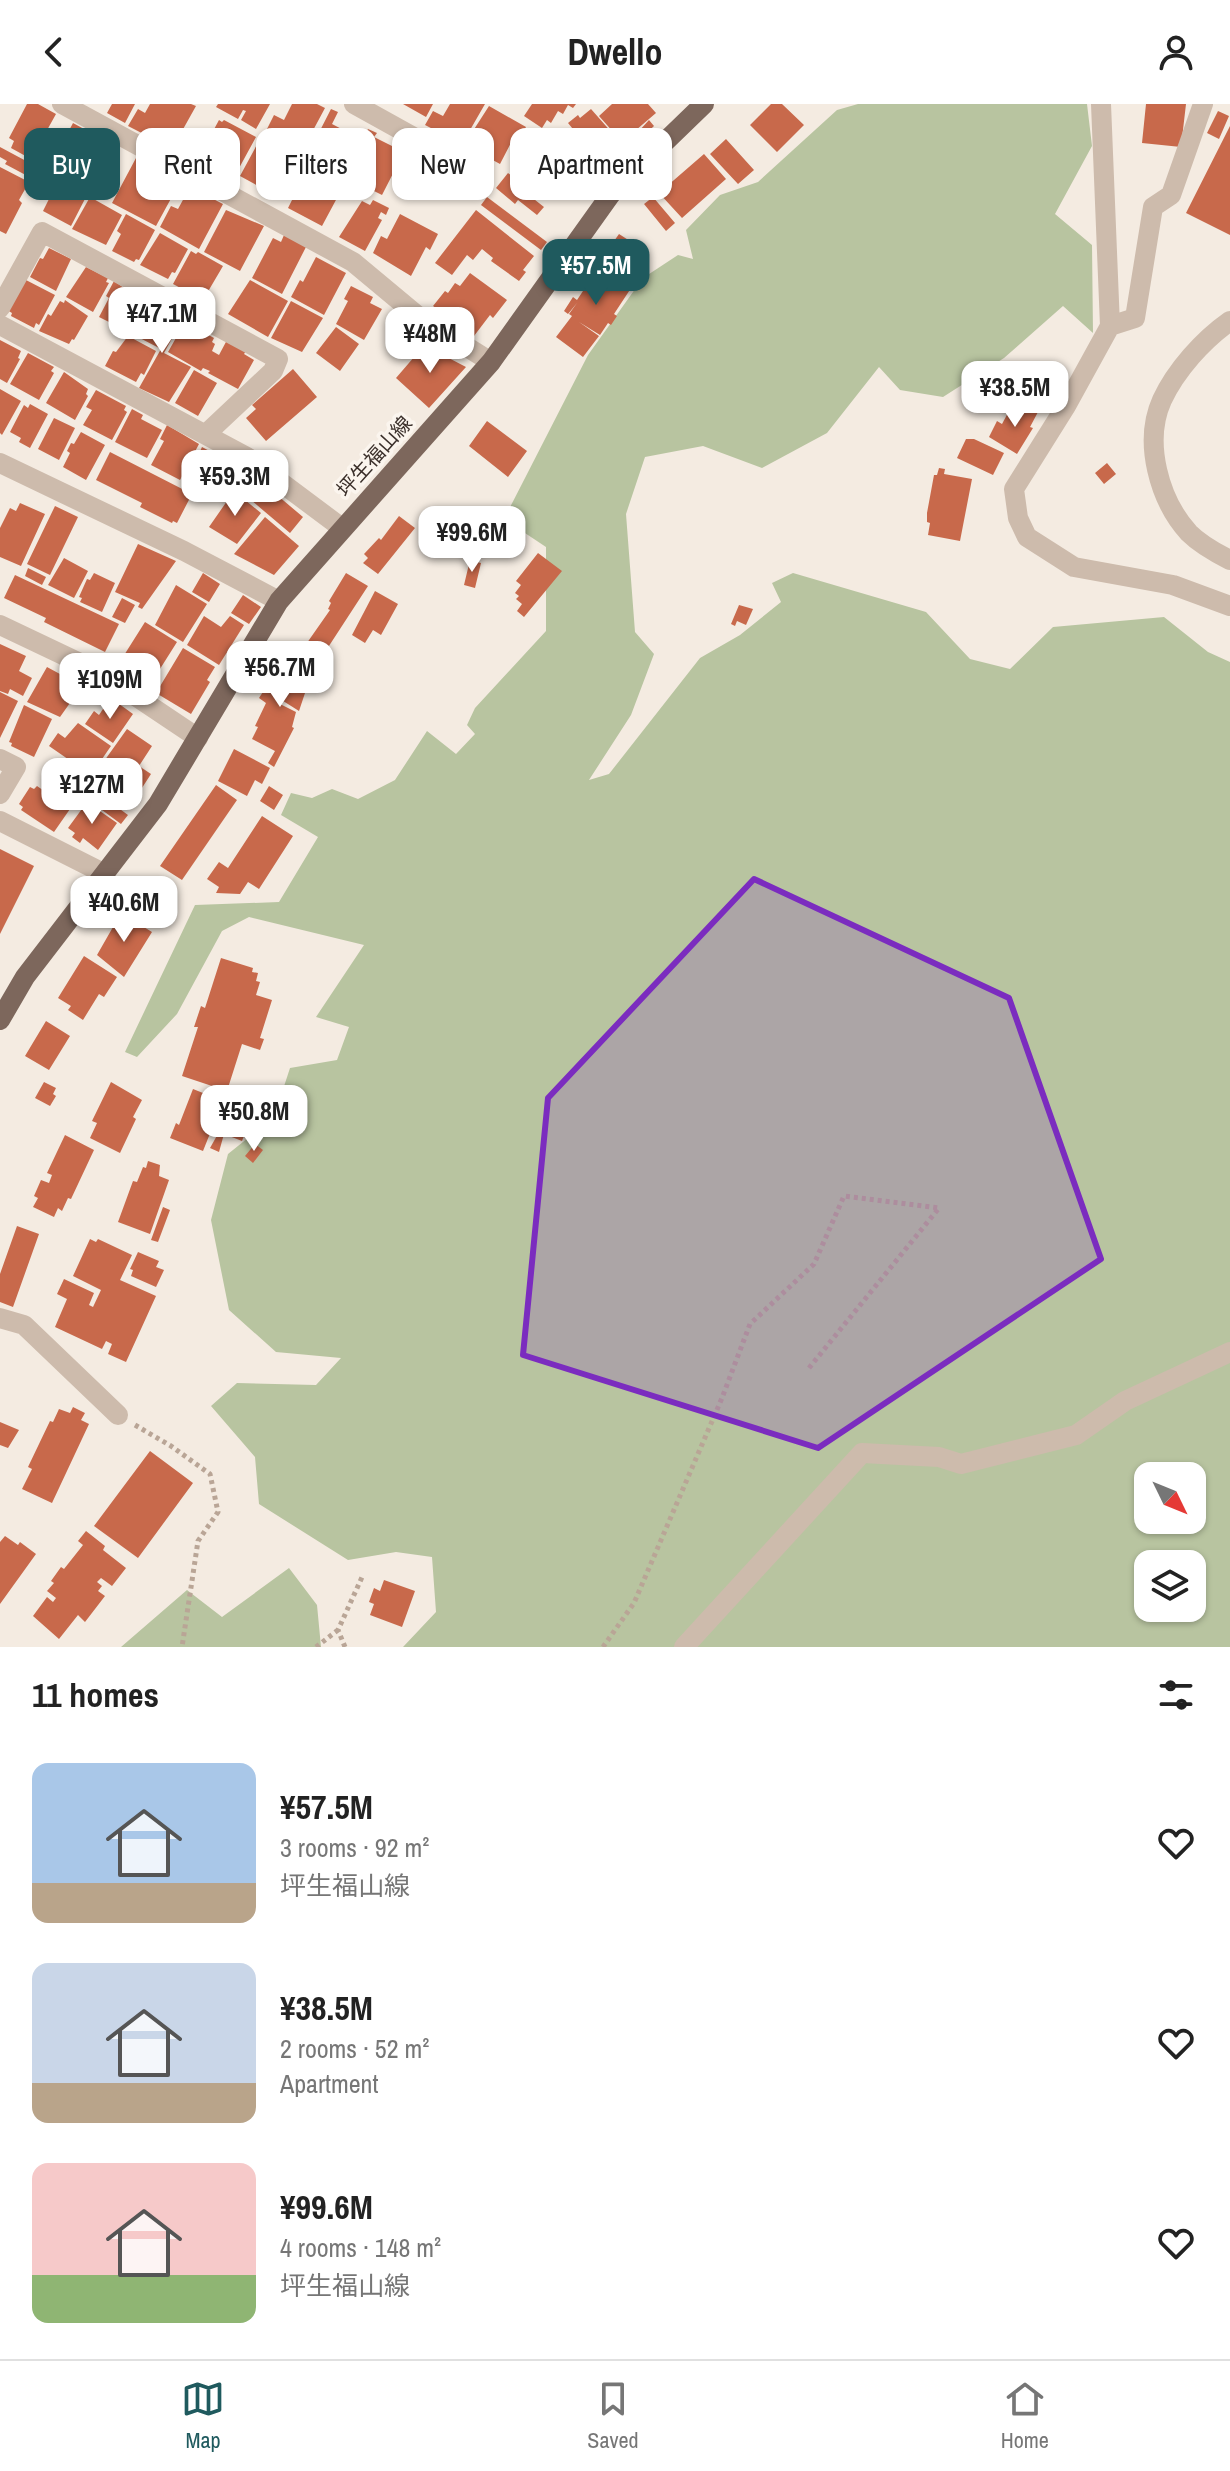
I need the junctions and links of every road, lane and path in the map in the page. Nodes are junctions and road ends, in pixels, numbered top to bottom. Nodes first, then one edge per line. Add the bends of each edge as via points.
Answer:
1 (62, 104) edge
2 (354, 104) edge
3 (704, 104) edge
4 (1101, 104) edge
5 (1203, 104) edge
6 (397, 128) edge
7 (0, 308) edge
8 (1230, 321) edge
9 (0, 325) edge
10 (1110, 326) junction
11 (491, 362) junction
12 (206, 434) junction
13 (0, 463) edge
14 (342, 528) junction
15 (1230, 560) edge
16 (279, 601) junction
17 (1230, 606) edge
18 (0, 625) edge
19 (198, 738) junction
20 (0, 759) edge
21 (0, 794) edge
22 (0, 821) edge
23 (105, 874) junction
24 (0, 1020) edge
25 (0, 1318) edge
26 (1230, 1352) edge
27 (809, 1368) dead end
28 (118, 1415) joint
29 (363, 1575) dead end
30 (338, 1630) junction
31 (182, 1647) edge
32 (316, 1647) edge
33 (345, 1647) edge
34 (603, 1647) edge
35 (684, 1647) edge

1 - 11 street via 353,262 419,317
2 - 6 street
3 - 11 main road, 坪生福山線 via 611,194
4 - 10 street
5 - 10 street via 1171,195 1153,207 1135,318
7 - 12 street via 42,232 278,359 273,371
8 - 15 street via 1183,366 1161,402 1155,431 1157,473 1172,510 1190,534
9 - 12 street
10 - 17 street via 1014,489 1018,518 1027,537 1074,567 1173,585
11 - 14 main road, 坪生福山線
12 - 14 street via 247,457
13 - 16 street
14 - 16 main road, 坪生福山線
16 - 19 main road, 坪生福山線
18 - 19 street via 101,673
19 - 23 main road, 坪生福山線 via 158,804
20 - 21 street via 16,767
22 - 23 street
23 - 24 main road, 坪生福山線 via 25,977
25 - 28 street via 24,1325
26 - 35 street via 1125,1401 1076,1435 961,1464 939,1457 862,1453
27 - 34 path via 939,1208 844,1196 814,1264 750,1324 634,1603
28 - 31 path via 210,1474 218,1512 198,1541
29 - 30 path
30 - 32 path
30 - 33 path

